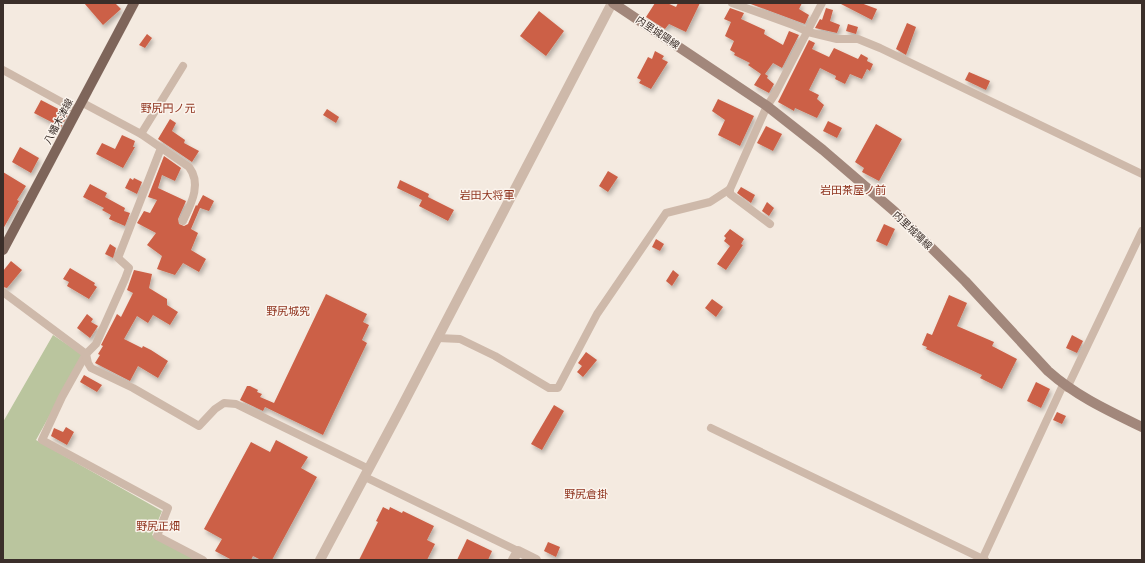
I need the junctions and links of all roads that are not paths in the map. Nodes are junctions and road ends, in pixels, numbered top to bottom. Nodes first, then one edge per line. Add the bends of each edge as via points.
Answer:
1 (134, 3) edge
2 (613, 3) edge
3 (732, 3) edge
4 (822, 3) edge
5 (808, 32) junction
6 (183, 66) dead end
7 (3, 70) edge
8 (79, 106) junction
9 (767, 106) junction
10 (141, 134) junction
11 (161, 148) junction
12 (1142, 174) edge
13 (730, 189) junction
14 (183, 221) dead end
15 (770, 224) dead end
16 (1142, 231) edge
17 (3, 250) edge
18 (3, 292) edge
19 (438, 338) junction
20 (86, 354) junction
21 (1065, 386) junction
22 (1142, 427) edge
23 (711, 428) dead end
24 (367, 473) junction
25 (516, 556) edge
26 (203, 560) edge
27 (320, 560) edge
28 (536, 560) edge
29 (983, 560) edge

1 - 8 main road, 八幡木津線
2 - 9 main road, 内里城陽線
2 - 19 street
3 - 5 street via 793,24
4 - 5 street
5 - 9 street
5 - 12 street via 837,39 858,39 880,48
6 - 10 street
7 - 8 street
8 - 10 street
8 - 17 main road, 八幡木津線
9 - 13 street
9 - 21 main road, 内里城陽線 via 894,211 965,281 1048,372
10 - 11 street
11 - 14 street via 194,172 194,195
11 - 20 street via 118,258 129,268 125,279 96,344
13 - 15 street via 732,198
13 - 19 street via 710,202 666,213 597,314 558,388 549,388 460,339
16 - 21 street
18 - 20 street
19 - 24 street
20 - 24 street via 91,368 133,388 199,426 224,403 236,404
20 - 26 street via 42,440 168,508 157,536
21 - 22 main road, 内里城陽線
21 - 29 street
23 - 29 street
24 - 25 street
24 - 27 street
25 - 28 street

